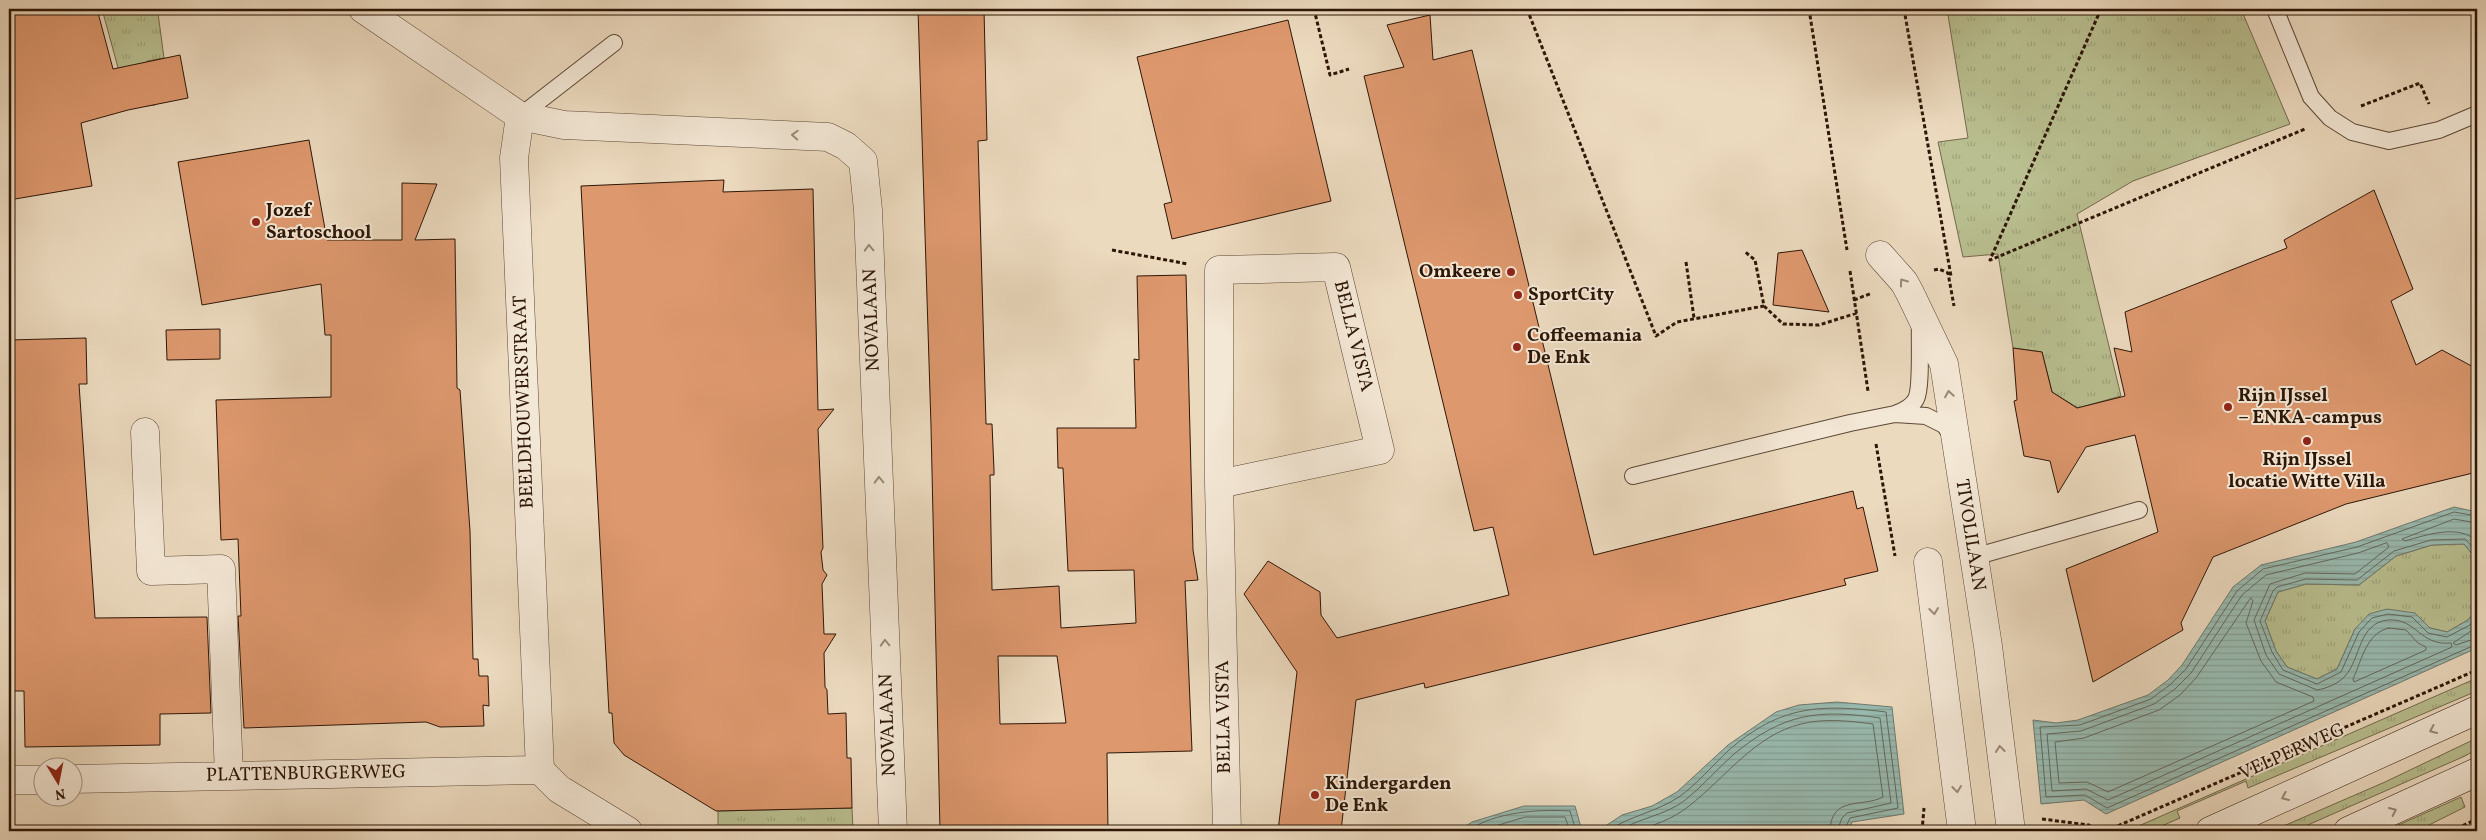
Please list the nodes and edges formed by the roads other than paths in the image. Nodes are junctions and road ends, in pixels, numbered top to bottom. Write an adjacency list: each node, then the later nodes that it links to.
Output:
1 (363, 9): 5 (street)
2 (2274, 9): 4 (lane)
3 (614, 43): 5 (lane)
4 (2477, 114)
5 (520, 116): 17 (street, BEELDHOUWERSTRAAT); 24 (street, NOVALAAN, one-way to 5)
6 (1880, 255): 7 (street, TIVOLILAAN, one-way to 6)
7 (1920, 311): 8 (lane); 10 (street, TIVOLILAAN, one-way to 7)
8 (1895, 414): 10 (lane); 11 (lane)
9 (145, 432): 19 (street)
10 (1956, 443): 14 (street, TIVOLILAAN)
11 (1633, 476)
12 (1219, 484): 12 (street, BELLA VISTA); 25 (street, BELLA VISTA)
13 (2139, 510): 14 (lane)
14 (1974, 557): 27 (street, TIVOLILAAN, one-way to 14)
15 (1928, 562): 26 (street, one-way to 26)
16 (2477, 710): 28 (street, VELPERWEG, one-way to 28)
17 (540, 770): 19 (street, PLATTENBURGERWEG); 23 (street)
18 (2477, 772): 29 (street, one-way to 18)
19 (229, 776): 20 (street, PLATTENBURGERWEG)
20 (82, 779)
21 (9, 780): 22 (street)
22 (32, 780)
23 (628, 831)
24 (893, 831)
25 (1227, 831)
26 (1962, 831)
27 (2011, 831)
28 (2210, 831)
29 (2348, 831)

